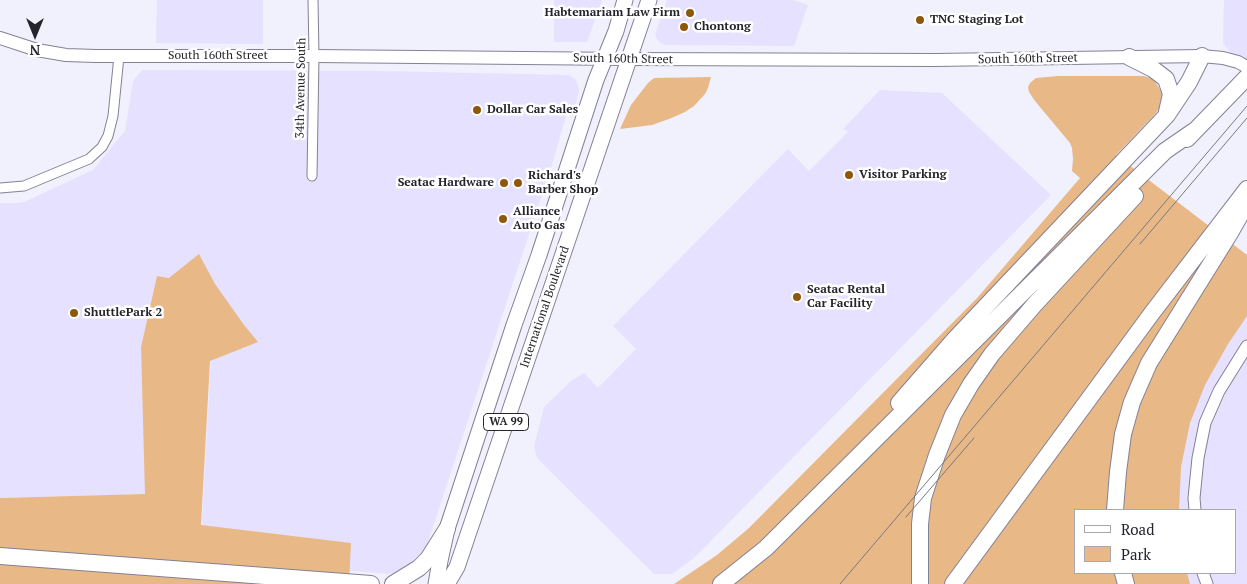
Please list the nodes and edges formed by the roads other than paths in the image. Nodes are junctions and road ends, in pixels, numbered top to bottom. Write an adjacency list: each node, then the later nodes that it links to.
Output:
1 (313, 0): 6 (street, 34th Avenue South)
2 (625, 0): 9 (main road, International Boulevard / WA 99)
3 (649, 0): 10 (main road, International Boulevard / WA 99)
4 (0, 38): 5 (main road, South 160th Street)
5 (119, 56): 6 (main road, South 160th Street); 16 (street)
6 (314, 56): 9 (main road, South 160th Street); 15 (street, 34th Avenue South)
7 (1202, 56): 8 (main road, South 160th Street); 11 (main road, South 160th Street); 13 (highway)
8 (1129, 57): 10 (main road, South 160th Street); 13 (highway)
9 (604, 58): 10 (main road, South 160th Street); 23 (main road, International Boulevard / WA 99)
10 (628, 60): 28 (main road, International Boulevard / WA 99)
11 (1242, 64)
12 (1247, 76): 14 (highway)
13 (1167, 115): 22 (highway)
14 (1194, 131): 22 (highway); 30 (highway)
15 (312, 176)
16 (0, 188)
17 (1247, 189): 31 (highway)
18 (1247, 203): 20 (highway)
19 (1247, 346): 21 (street)
20 (1115, 509)
21 (1195, 509)
22 (800, 515): 29 (highway)
23 (447, 529): 26 (highway); 27 (main road, International Boulevard / WA 99)
24 (0, 556): 25 (highway)
25 (371, 584)
26 (393, 584)
27 (436, 584)
28 (447, 584)
29 (721, 584)
30 (920, 584)
31 (953, 584)

